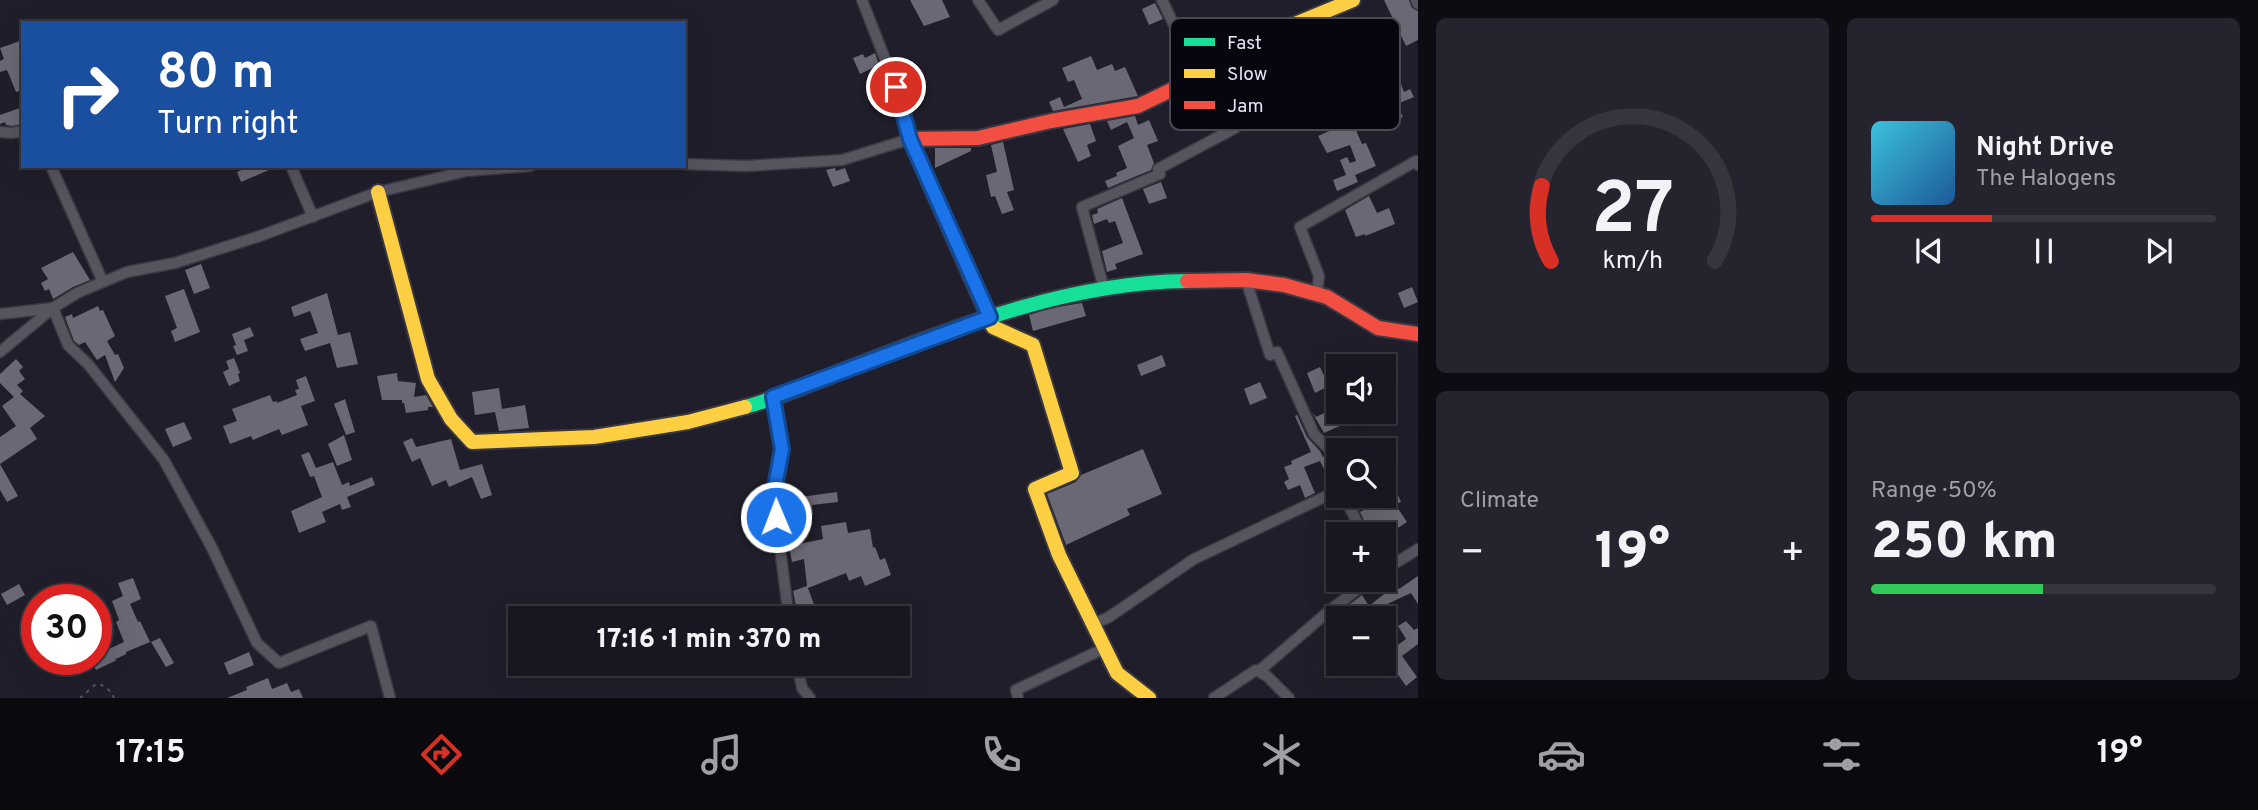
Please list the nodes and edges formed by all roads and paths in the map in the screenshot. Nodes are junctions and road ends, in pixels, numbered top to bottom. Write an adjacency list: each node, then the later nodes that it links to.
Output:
1 (862, 0): 12 (street)
2 (978, 0): 3 (street)
3 (1053, 0)
4 (1162, 0): 6 (street)
5 (1353, 0): 7 (street)
6 (1171, 18)
7 (1309, 18)
8 (1170, 91): 12 (street)
9 (1231, 130): 22 (street)
10 (0, 132): 11 (street)
11 (21, 132)
12 (910, 139): 14 (street); 26 (street)
13 (1417, 162): 23 (street)
14 (686, 164)
15 (52, 168): 21 (street)
16 (291, 168): 19 (street)
17 (505, 168): 18 (street)
18 (378, 192): 19 (street); 29 (street)
19 (313, 217): 21 (street)
20 (1246, 280): 22 (street); 23 (street); 30 (street)
21 (103, 282): 24 (street)
22 (1104, 289): 26 (street)
23 (1317, 294): 27 (street)
24 (53, 308): 25 (street); 28 (street); 42 (street)
25 (0, 314)
26 (990, 317): 29 (street); 36 (street)
27 (1418, 334)
28 (0, 352)
29 (773, 397): 35 (street)
30 (1326, 446)
31 (1326, 496): 36 (street)
32 (1418, 549): 33 (street)
33 (1396, 563)
34 (1354, 592): 38 (street)
35 (787, 606)
36 (1093, 624): 37 (street)
37 (1105, 648): 44 (street); 45 (street)
38 (1259, 671): 46 (street); 47 (street)
39 (800, 676): 43 (street)
40 (80, 698): 41 (path)
41 (114, 698)
42 (390, 698)
43 (810, 698)
44 (1018, 698)
45 (1149, 698)
46 (1214, 698)
47 (1289, 698)

